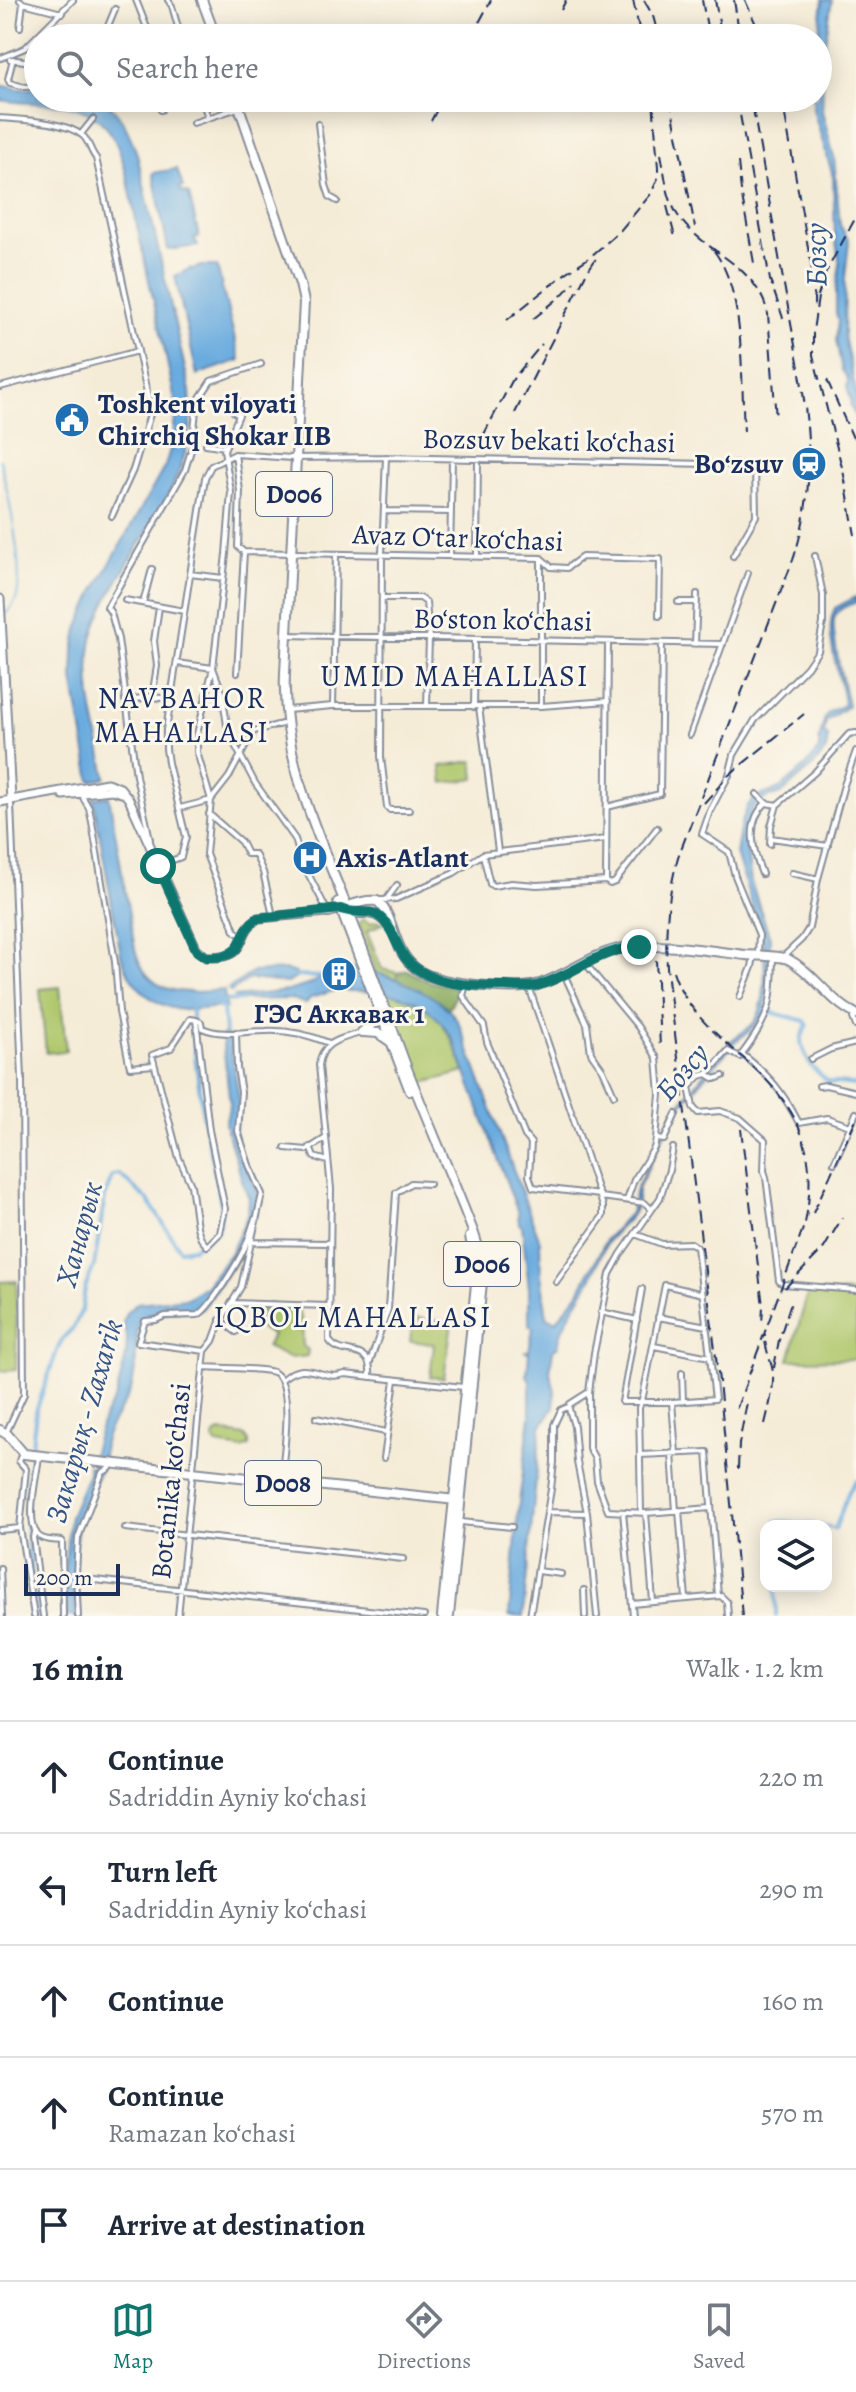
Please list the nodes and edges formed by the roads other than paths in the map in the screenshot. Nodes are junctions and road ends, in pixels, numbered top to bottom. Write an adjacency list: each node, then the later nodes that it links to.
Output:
1 (55, 0): 7 (street)
2 (73, 0): 9 (street)
3 (136, 0): 12 (street)
4 (200, 0): 14 (main road)
5 (171, 1): 13 (street)
6 (22, 2): 7 (street); 15 (street)
7 (53, 9): 9 (street)
8 (115, 9): 11 (street)
9 (62, 13): 10 (street)
10 (50, 24)
11 (109, 24)
12 (145, 24)
13 (177, 24)
14 (208, 24)
15 (20, 27)
16 (24, 48): 17 (street)
17 (1, 58): 18 (street)
18 (13, 59): 19 (street); 20 (street)
19 (24, 61)
20 (24, 87)
21 (206, 112): 25 (street)
22 (225, 112): 25 (street)
23 (236, 112): 41 (main road, D006)
24 (239, 112): 41 (main road, D006)
25 (208, 117): 28 (street)
26 (0, 118): 30 (street)
27 (93, 119): 30 (street)
28 (193, 123)
29 (318, 124): 31 (street)
30 (81, 134): 32 (street)
31 (337, 201)
32 (138, 351): 34 (street); 46 (street)
33 (261, 364): 87 (street)
34 (0, 387)
35 (230, 396): 37 (street)
36 (206, 444): 37 (street)
37 (225, 447): 40 (street)
38 (235, 454): 40 (street); 41 (street, Bozsuv bekati ko‘chasi); 47 (street)
39 (386, 457): 41 (street, Bozsuv bekati ko‘chasi); 42 (street, Bozsuv bekati ko‘chasi); 44 (street)
40 (225, 458): 58 (street); 59 (street)
41 (294, 458): 48 (main road, D006)
42 (452, 459): 43 (street, Bozsuv bekati ko‘chasi); 45 (street)
43 (478, 460): 52 (street); 53 (street, Bozsuv bekati ko‘chasi)
44 (384, 511): 45 (street); 50 (street)
45 (451, 512): 51 (street)
46 (112, 516)
47 (244, 552): 48 (street, Avaz O‘tar ko‘chasi); 84 (street)
48 (289, 554): 49 (street, Avaz O‘tar ko‘chasi); 72 (main road, D006)
49 (336, 554): 50 (street, Avaz O‘tar ko‘chasi); 73 (street)
50 (382, 554): 51 (street, Avaz O‘tar ko‘chasi); 62 (street)
51 (450, 556): 52 (street, Avaz O‘tar ko‘chasi)
52 (477, 556): 55 (street, Avaz O‘tar ko‘chasi)
53 (733, 556)
54 (815, 556): 132 (street)
55 (541, 558): 70 (street, Avaz O‘tar ko‘chasi); 77 (street)
56 (152, 569): 66 (street)
57 (748, 573): 81 (street)
58 (190, 574): 59 (street); 68 (street)
59 (224, 578): 83 (street)
60 (697, 594): 65 (street)
61 (0, 599): 69 (main road)
62 (382, 599): 74 (street); 75 (street)
63 (125, 600): 66 (street)
64 (678, 602): 65 (street)
65 (697, 602): 80 (street)
66 (143, 603): 67 (street)
67 (159, 607): 68 (street); 85 (street)
68 (184, 611): 82 (street)
69 (1, 614): 71 (main road)
70 (659, 616)
71 (1, 620): 103 (main road)
72 (285, 635): 73 (street, Bo‘ston ko‘chasi); 94 (main road, D006); 95 (main road, D006)
73 (336, 638): 74 (street, Bo‘ston ko‘chasi); 89 (street)
74 (381, 638): 75 (street, Bo‘ston ko‘chasi); 90 (street)
75 (429, 638): 76 (street, Bo‘ston ko‘chasi); 91 (street)
76 (475, 640): 77 (street, Bo‘ston ko‘chasi); 93 (street)
77 (540, 640): 78 (street, Bo‘ston ko‘chasi); 92 (street)
78 (608, 642): 79 (street, Bo‘ston ko‘chasi); 88 (street)
79 (662, 643): 80 (street, Bo‘ston ko‘chasi); 107 (street)
80 (695, 644): 81 (street, Bo‘ston ko‘chasi)
81 (723, 644): 97 (street)
82 (177, 663): 83 (street); 86 (street)
83 (213, 668): 99 (street); 102 (street)
84 (237, 673)
85 (152, 697): 86 (street); 87 (street)
86 (171, 699): 108 (street)
87 (125, 700): 116 (street)
88 (608, 701): 92 (street); 107 (street)
89 (333, 706): 90 (street); 94 (street)
90 (382, 706): 91 (street); 109 (street)
91 (427, 706): 93 (street)
92 (541, 706): 93 (street)
93 (477, 707): 114 (street)
94 (284, 711): 122 (main road, D006)
95 (282, 724): 99 (street); 122 (main road, D006)
96 (856, 733): 106 (street)
97 (690, 735)
98 (856, 751): 113 (street)
99 (240, 756): 102 (street); 126 (street)
100 (85, 791): 103 (main road); 116 (main road); 152 (street)
101 (757, 794): 104 (street)
102 (211, 800): 108 (street); 110 (street)
103 (11, 802): 105 (main road); 204 (street)
104 (766, 803): 106 (street); 119 (street)
105 (0, 804)
106 (777, 805): 113 (street)
107 (607, 807): 112 (street)
108 (180, 808): 117 (street)
109 (409, 810)
110 (209, 814): 128 (street); 131 (street)
111 (657, 828): 121 (street)
112 (606, 839): 114 (street); 121 (street)
113 (828, 846): 120 (street)
114 (498, 852): 115 (street)
115 (483, 854): 121 (street); 123 (street)
116 (153, 857): 117 (main road)
117 (158, 866): 131 (main road)
118 (792, 873): 120 (street)
119 (762, 874)
120 (818, 879): 133 (street)
121 (606, 881)
122 (337, 894): 125 (main road); 126 (main road); 127 (main road, D006)
123 (396, 899): 124 (street); 124 (street)
124 (384, 902): 125 (main road); 127 (main road); 129 (main road)
125 (357, 903): 127 (main road)
126 (328, 912): 127 (main road); 128 (main road)
127 (353, 913): 129 (main road); 130 (main road, D006); 130 (main road); 134 (main road, D006)
128 (273, 916): 131 (main road)
129 (391, 929): 137 (main road)
130 (356, 931): 134 (main road, D006)
131 (244, 937)
132 (756, 956): 133 (main road); 135 (main road); 139 (street)
133 (778, 957): 141 (main road); 160 (street)
134 (364, 960): 140 (main road, D006)
135 (585, 963): 136 (main road); 162 (street)
136 (564, 974): 138 (main road); 157 (street)
137 (466, 984): 138 (main road); 169 (street)
138 (529, 987): 169 (street)
139 (740, 997)
140 (378, 1000): 143 (main road, D006); 146 (main road)
141 (855, 1014): 144 (street)
142 (193, 1019): 145 (street); 152 (street); 152 (street)
143 (388, 1023): 146 (street); 148 (main road, D006); 214 (main road, D006)
144 (856, 1026)
145 (236, 1032): 147 (street); 172 (street)
146 (362, 1032): 147 (street); 148 (main road)
147 (329, 1043): 161 (street)
148 (392, 1043): 197 (main road, D006)
149 (856, 1043): 151 (street)
150 (740, 1057): 153 (street)
151 (811, 1059)
152 (154, 1065)
153 (707, 1074): 154 (street); 178 (street)
154 (723, 1076)
155 (819, 1086): 156 (street)
156 (856, 1092)
157 (614, 1095)
158 (856, 1113): 160 (street)
159 (676, 1114): 162 (street)
160 (850, 1126): 167 (street)
161 (326, 1138): 163 (street); 166 (street)
162 (656, 1139): 170 (street)
163 (310, 1147): 164 (street); 166 (street)
164 (285, 1148)
165 (673, 1148): 171 (street)
166 (328, 1161): 175 (street)
167 (834, 1163)
168 (429, 1184): 191 (street)
169 (601, 1196): 170 (street); 176 (street)
170 (629, 1200): 171 (street)
171 (651, 1209): 173 (street)
172 (257, 1219): 174 (street, Botanika ko‘chasi); 189 (street)
173 (635, 1234): 179 (street); 182 (street)
174 (252, 1242): 175 (street); 180 (street, Botanika ko‘chasi)
175 (330, 1243): 181 (street)
176 (556, 1282)
177 (642, 1289): 185 (street)
178 (856, 1290)
179 (703, 1294): 183 (street); 186 (street)
180 (232, 1303): 181 (street); 184 (street, Botanika ko‘chasi)
181 (329, 1306): 191 (street)
182 (601, 1312): 185 (street); 198 (street)
183 (658, 1317): 186 (street); 188 (street)
184 (220, 1320): 187 (street); 189 (street, Botanika ko‘chasi)
185 (637, 1320): 201 (street)
186 (707, 1326): 190 (street)
187 (236, 1332)
188 (654, 1346): 190 (street); 201 (street)
189 (205, 1351): 192 (street, Botanika ko‘chasi)
190 (710, 1357): 200 (street)
191 (370, 1362): 194 (street)
192 (203, 1367): 195 (street); 212 (street, Botanika ko‘chasi)
193 (682, 1373): 200 (street)
194 (370, 1377): 195 (street); 196 (street)
195 (281, 1380): 213 (street)
196 (395, 1380): 197 (street); 205 (street)
197 (466, 1387): 214 (main road, D006)
198 (589, 1392): 202 (street); 218 (street)
199 (672, 1402): 200 (street); 201 (street); 207 (street)
200 (683, 1402)
201 (640, 1403): 208 (street)
202 (569, 1407): 217 (street); 219 (street)
203 (316, 1418): 205 (street)
204 (3, 1431): 206 (main road)
205 (386, 1432): 210 (street)
206 (23, 1453): 209 (main road, D008); 223 (street)
207 (674, 1453): 208 (street); 215 (street); 216 (street)
208 (640, 1455): 220 (street)
209 (39, 1456): 211 (main road, D008); 226 (street)
210 (384, 1458)
211 (109, 1463): 212 (main road, D008); 232 (street)
212 (194, 1473): 213 (main road, D008); 227 (street, Botanika ko‘chasi)
213 (281, 1483): 214 (main road, D008)
214 (457, 1500): 221 (main road, D006); 248 (main road, D006)
215 (711, 1508): 216 (street); 235 (street)
216 (678, 1511): 220 (street); 236 (street)
217 (547, 1512): 219 (street); 230 (street)
218 (623, 1512): 220 (street); 238 (street)
219 (587, 1513): 239 (street)
220 (643, 1513): 237 (street)
221 (458, 1522): 222 (street); 249 (main road, D006)
222 (512, 1527)
223 (20, 1528): 225 (street); 242 (street)
224 (125, 1528): 227 (street)
225 (0, 1530)
226 (36, 1532): 243 (street); 244 (street)
227 (186, 1535): 228 (street); 233 (street, Botanika ko‘chasi)
228 (403, 1559)
229 (0, 1568): 241 (street)
230 (538, 1571): 231 (street); 250 (street)
231 (561, 1574)
232 (76, 1578): 233 (street); 245 (street)
233 (180, 1590): 246 (street, Botanika ko‘chasi); 247 (street)
234 (584, 1590): 240 (street)
235 (718, 1596): 236 (street); 254 (street)
236 (686, 1599): 237 (street)
237 (653, 1602): 238 (street)
238 (632, 1604): 253 (street)
239 (596, 1605): 240 (street); 252 (street)
240 (585, 1607): 251 (street)
241 (2, 1616)
242 (34, 1616)
243 (43, 1616)
244 (63, 1616)
245 (78, 1616)
246 (178, 1616)
247 (424, 1616)
248 (442, 1616)
249 (449, 1616)
250 (530, 1616)
251 (585, 1616)
252 (597, 1616)
253 (633, 1616)
254 (728, 1616)

